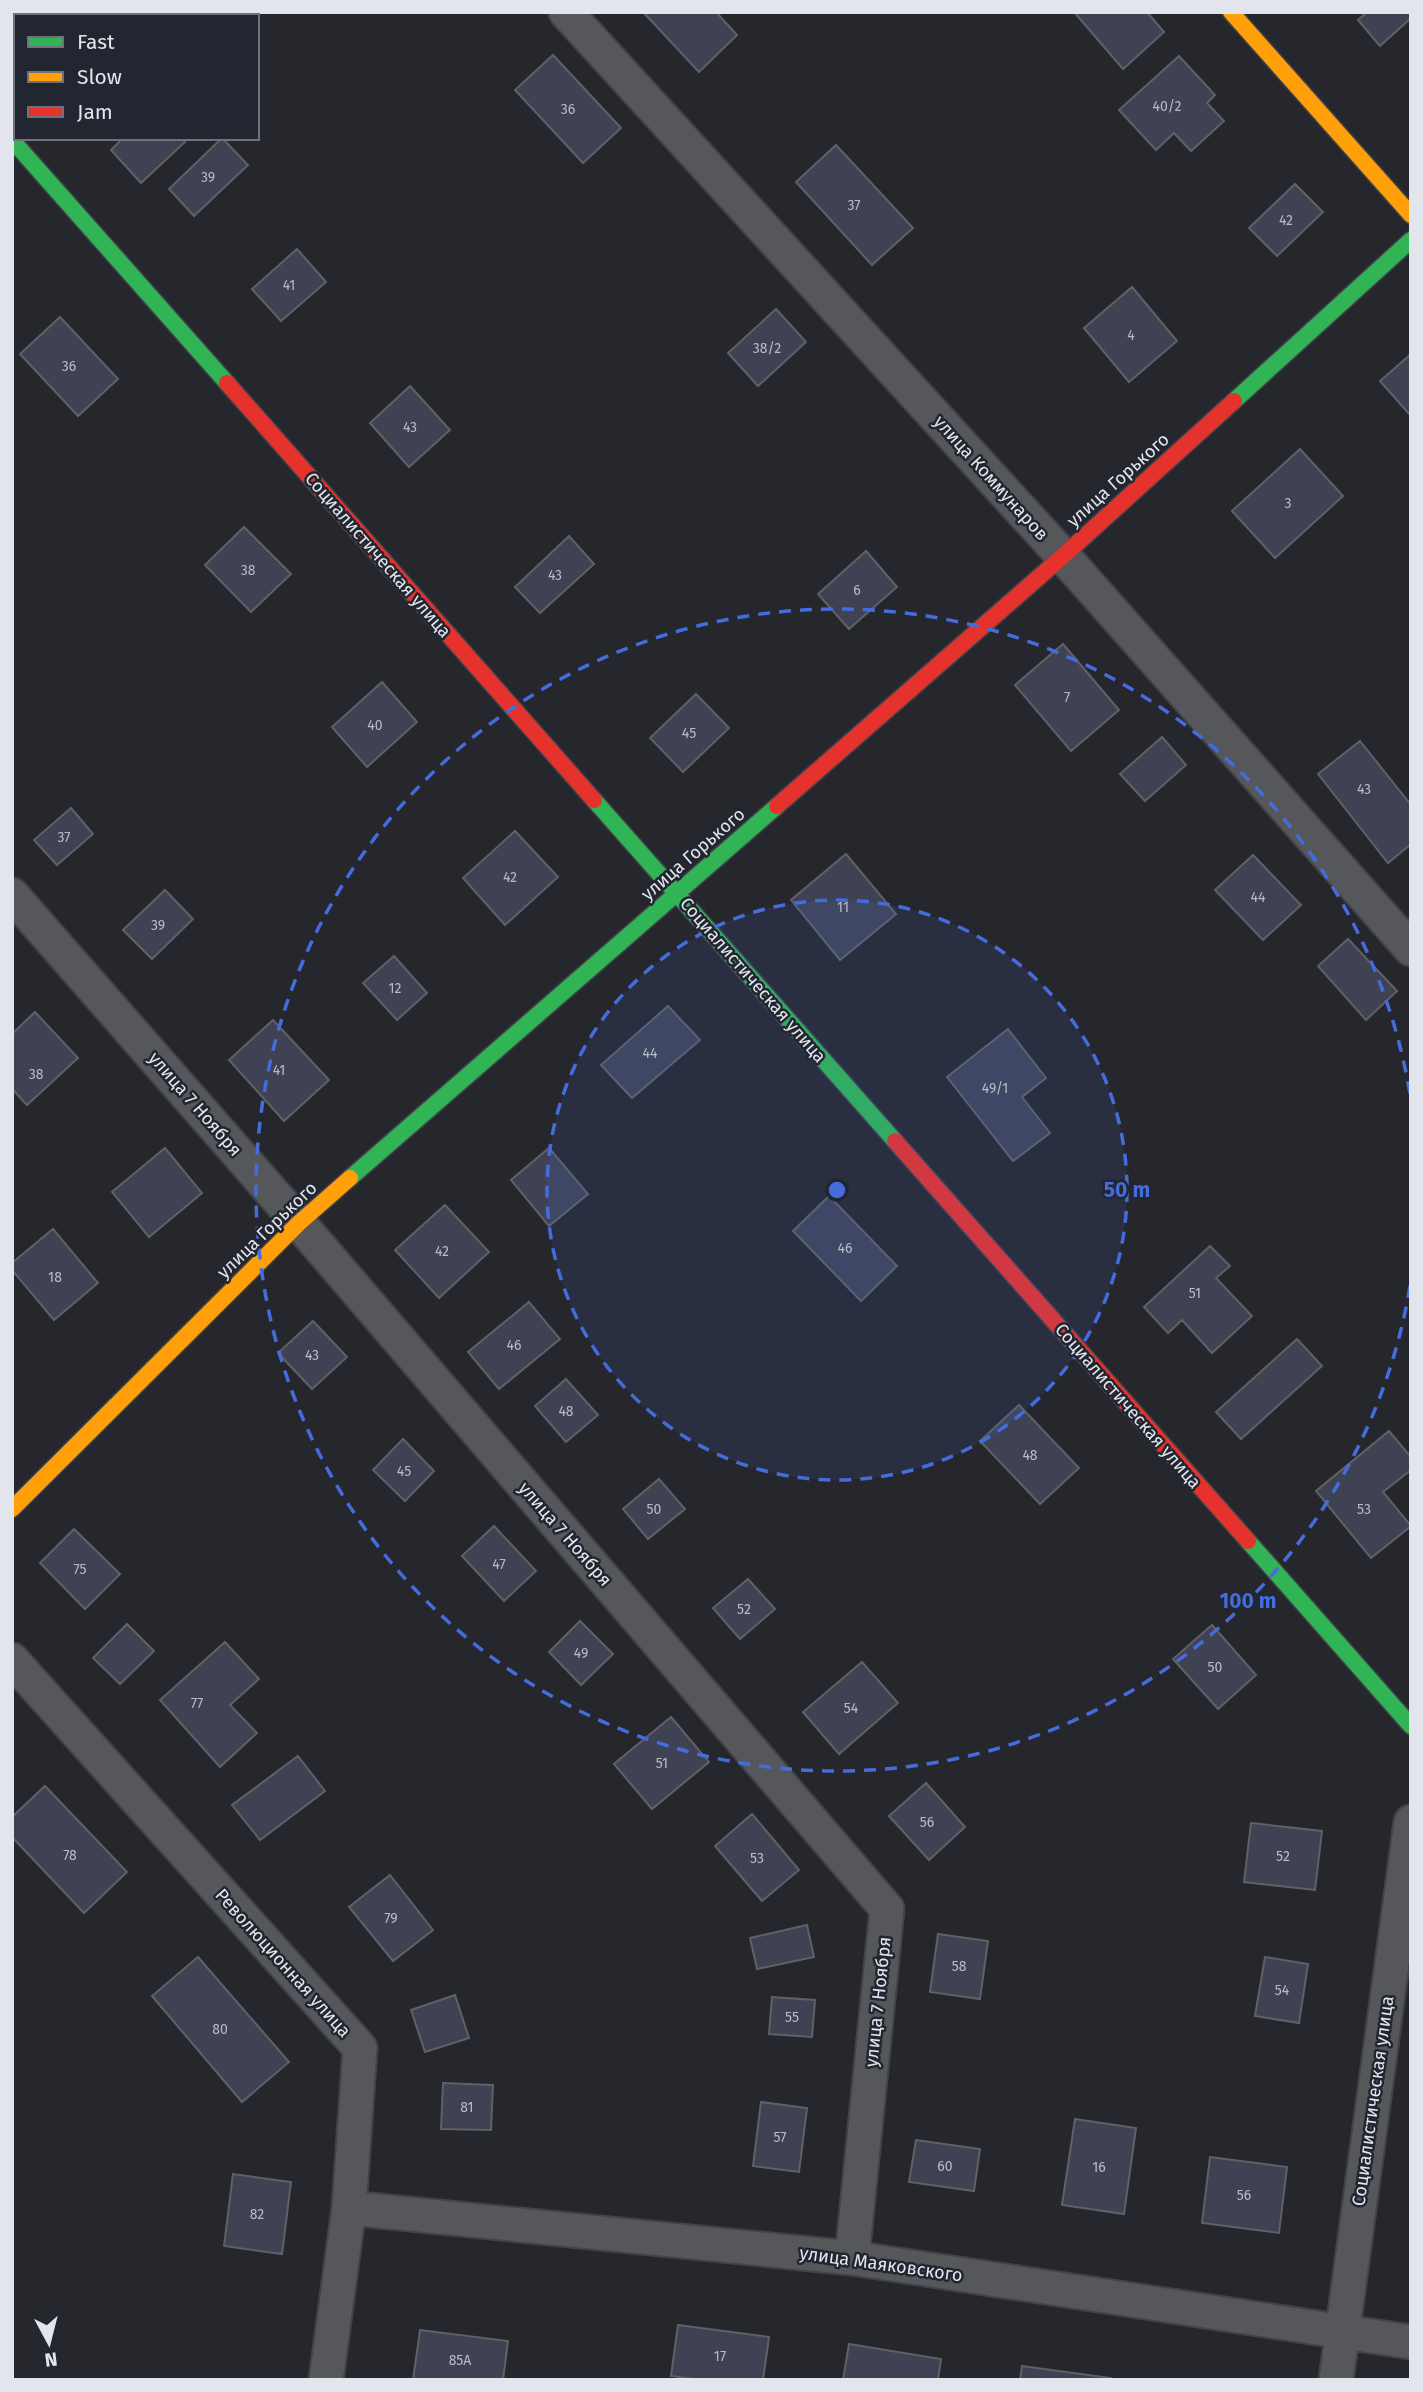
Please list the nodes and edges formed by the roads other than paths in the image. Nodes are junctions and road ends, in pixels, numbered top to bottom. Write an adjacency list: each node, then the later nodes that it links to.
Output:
1 (566, 12): 6 (street, улица Коммунаров)
2 (1231, 12): 4 (street)
3 (12, 140): 7 (street, Социалистическая улица)
4 (1411, 215)
5 (1411, 240): 6 (street, улица Горького)
6 (1063, 556): 7 (street, улица Горького); 9 (street, улица Коммунаров)
7 (677, 894): 10 (street, улица Горького); 13 (street, Социалистическая улица)
8 (12, 895): 10 (street, улица 7 Ноября)
9 (1411, 949)
10 (299, 1223): 11 (street, улица Горького); 16 (street, улица 7 Ноября)
11 (12, 1509)
12 (12, 1660): 15 (street, Революционная улица)
13 (1411, 1726)
14 (1411, 1822): 17 (street, Социалистическая улица)
15 (349, 2208): 16 (street, улица Маяковского); 19 (street, Революционная улица)
16 (852, 2258): 17 (street, улица Маяковского)
17 (1342, 2332): 18 (street, улица Маяковского); 20 (street, Социалистическая улица)
18 (1411, 2342)
19 (326, 2380)
20 (1336, 2380)

